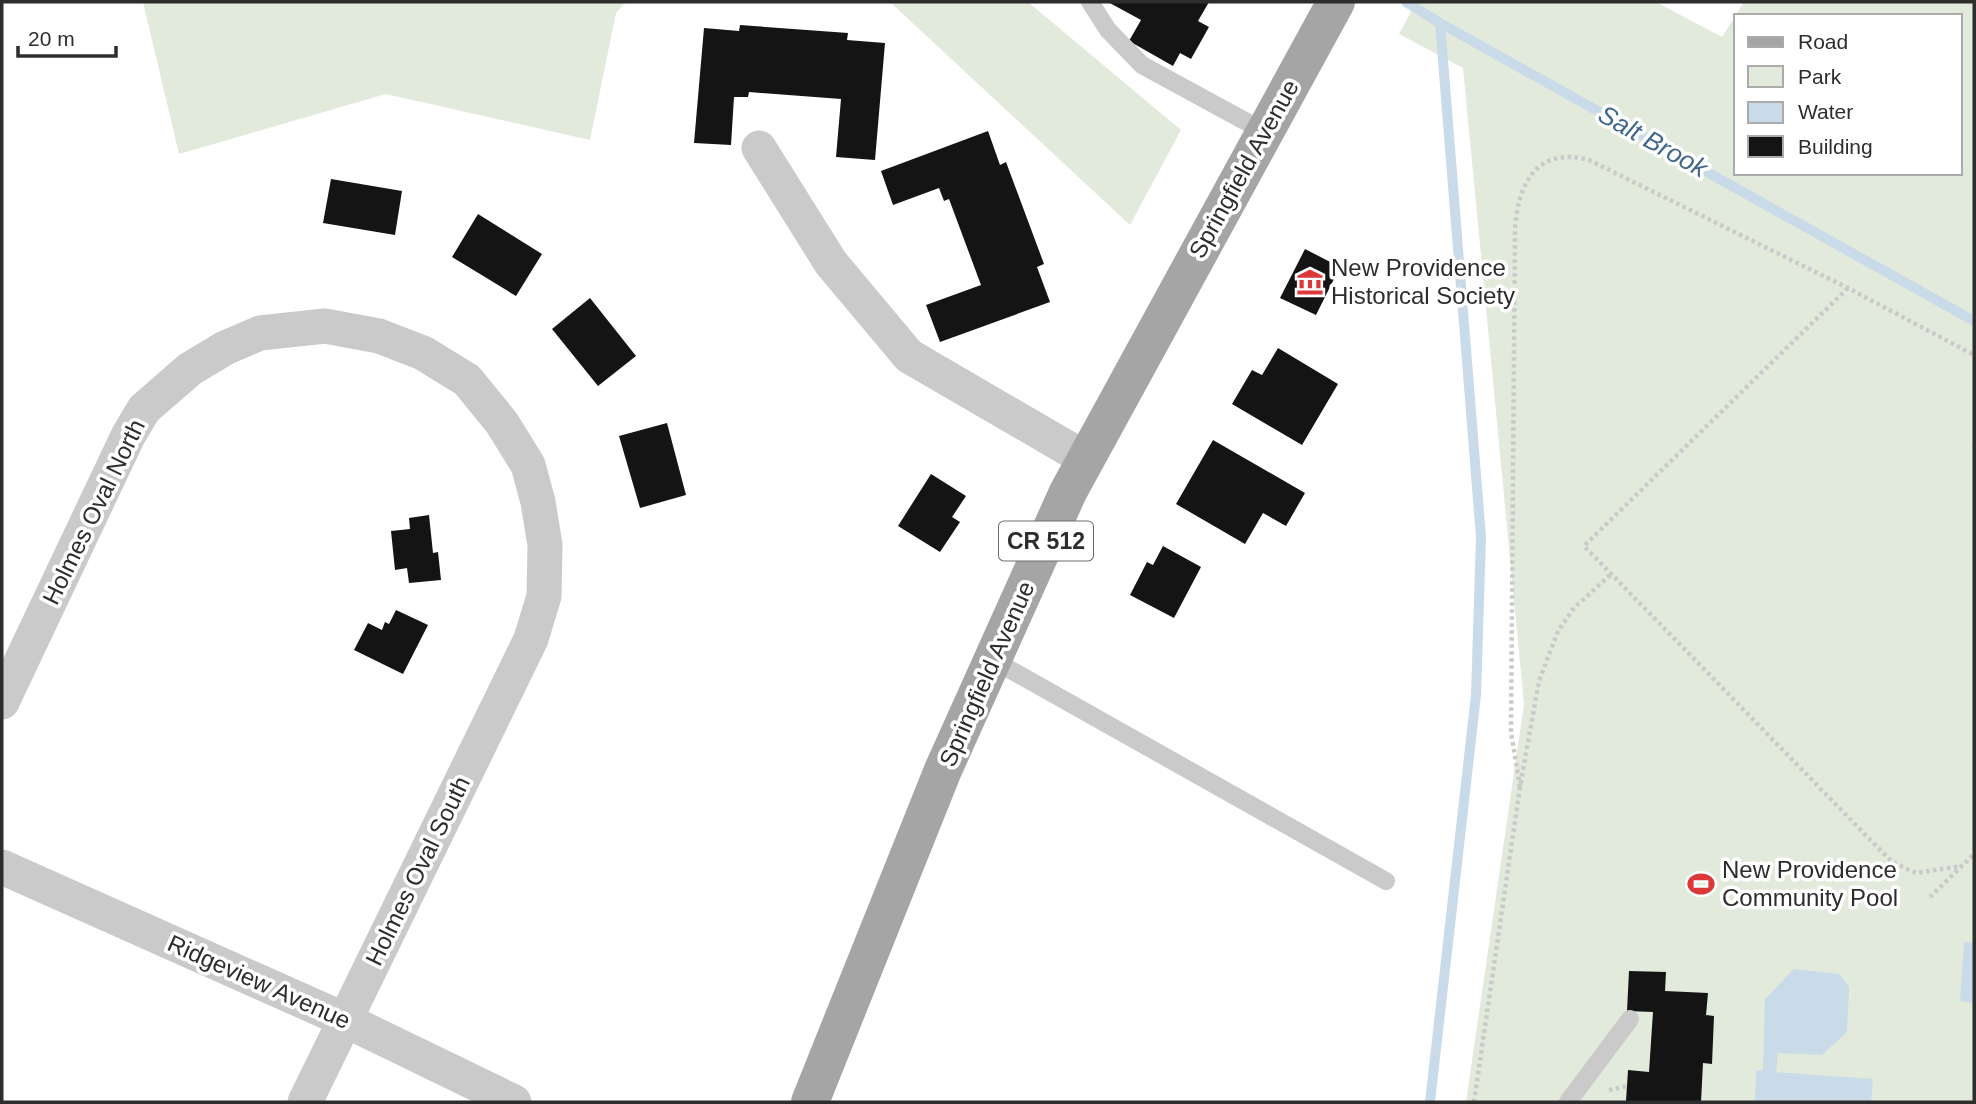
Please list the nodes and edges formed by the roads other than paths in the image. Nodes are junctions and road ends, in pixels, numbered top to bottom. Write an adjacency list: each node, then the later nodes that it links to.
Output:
1 (1090, 2): 3 (lane)
2 (1335, 4): 3 (main road, Springfield Avenue / CR 512)
3 (1265, 132): 5 (main road, Springfield Avenue / CR 512)
4 (759, 148): 5 (street)
5 (1086, 459): 7 (main road, Springfield Avenue / CR 512)
6 (531, 639): 8 (street, Holmes Oval North); 12 (street, Holmes Oval South)
7 (993, 660): 10 (lane); 15 (main road, Springfield Avenue / CR 512)
8 (2, 702)
9 (2, 867): 12 (street, Ridgeview Avenue)
10 (1386, 881)
11 (1630, 1019): 16 (lane)
12 (345, 1020): 13 (street, Holmes Oval South); 14 (street, Ridgeview Avenue)
13 (305, 1102)
14 (513, 1102)
15 (810, 1102)
16 (1568, 1102)

